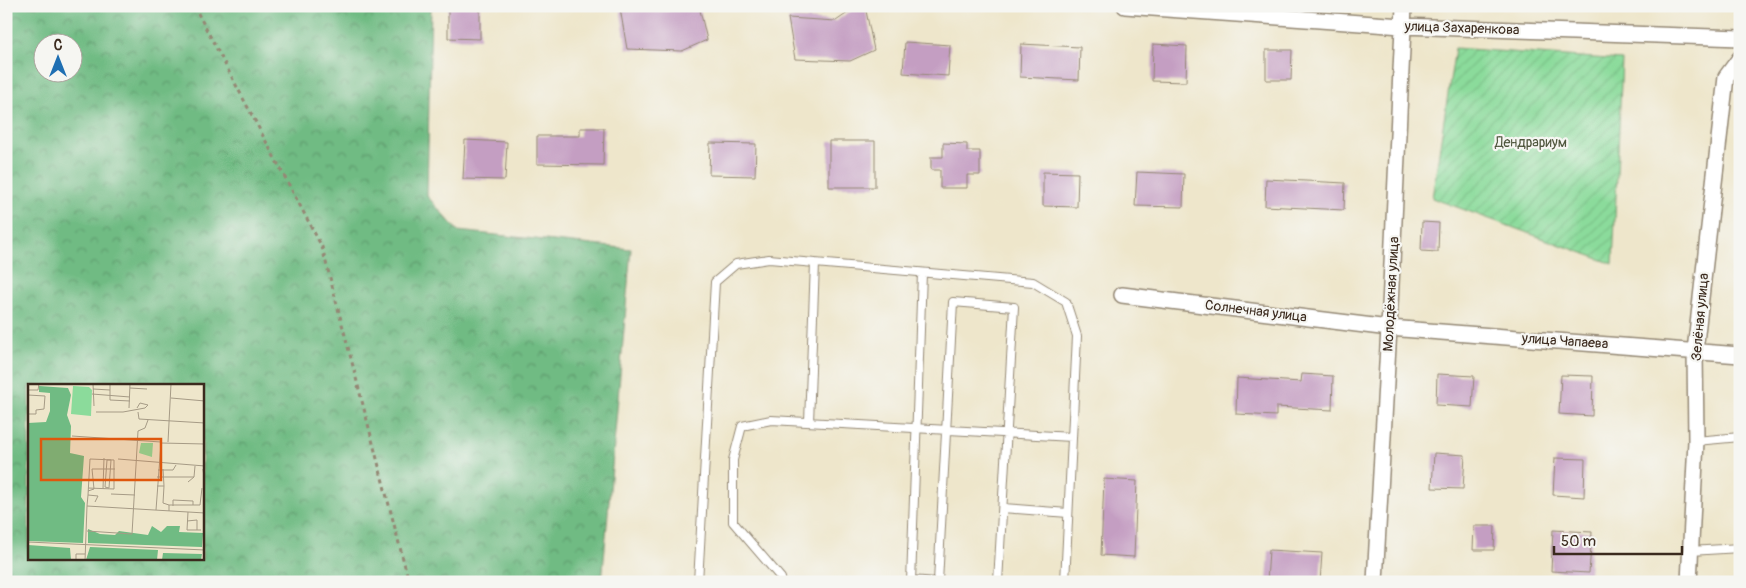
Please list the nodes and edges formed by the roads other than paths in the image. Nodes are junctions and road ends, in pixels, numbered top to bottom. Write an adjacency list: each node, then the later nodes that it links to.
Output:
1 (1125, 6): 3 (street, улица Захаренкова)
2 (1404, 6): 3 (street, Молодёжная улица)
3 (1402, 26): 4 (street, улица Захаренкова); 9 (street, Молодёжная улица)
4 (1740, 38)
5 (1740, 58): 10 (street, Зелёная улица)
6 (815, 264): 7 (lane); 12 (lane); 24 (lane)
7 (922, 273): 13 (lane); 17 (lane)
8 (1122, 295): 9 (street, Солнечная улица)
9 (1389, 328): 10 (street, улица Чапаева); 29 (street, Молодёжная улица)
10 (1695, 351): 11 (street, улица Чапаева); 18 (street, Зелёная улица)
11 (1740, 354)
12 (809, 422): 13 (lane); 25 (lane)
13 (917, 428): 14 (lane); 23 (lane)
14 (946, 429): 15 (lane); 15 (lane); 26 (lane)
15 (1008, 433): 17 (lane); 19 (lane)
16 (1740, 436): 18 (lane)
17 (1072, 437): 20 (lane)
18 (1696, 441): 22 (street, Зелёная улица)
19 (1003, 508): 20 (lane); 27 (lane)
20 (1068, 513): 28 (lane)
21 (1740, 548): 22 (lane)
22 (1690, 551): 30 (street, Зелёная улица)
23 (911, 581): 26 (lane)
24 (698, 582)
25 (781, 582)
26 (938, 582)
27 (998, 582)
28 (1065, 582)
29 (1375, 582)
30 (1689, 582)

